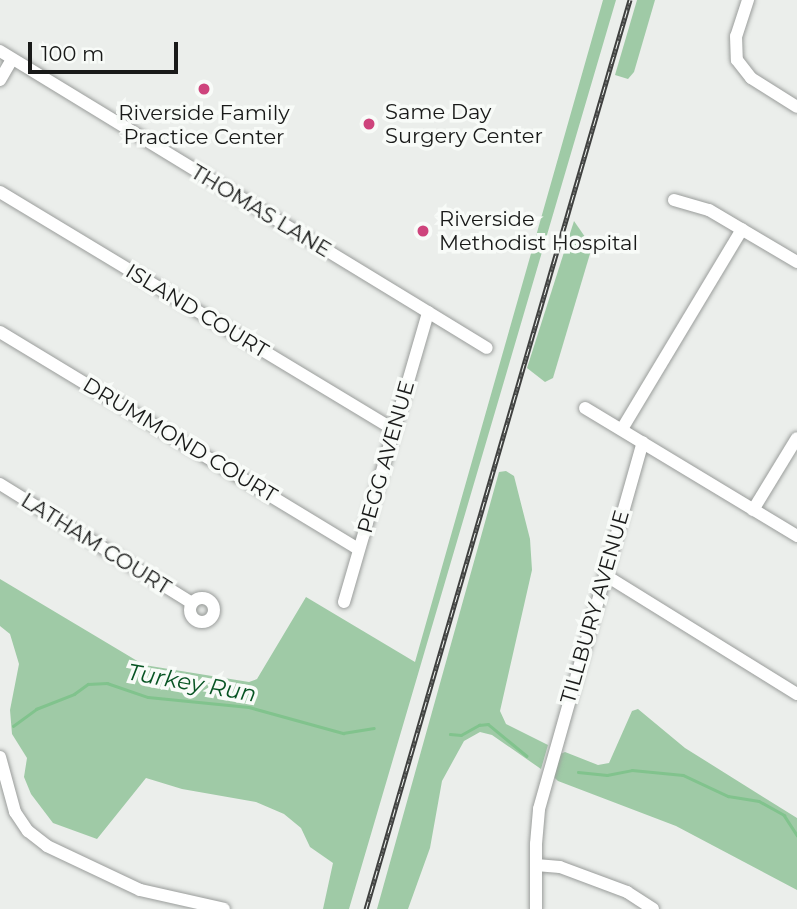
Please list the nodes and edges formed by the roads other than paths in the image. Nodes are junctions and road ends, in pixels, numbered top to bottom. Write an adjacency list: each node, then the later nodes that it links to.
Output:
1 (748, 0): 5 (street)
2 (0, 51): 3 (street, THOMAS LANE)
3 (12, 59): 4 (street); 10 (street, THOMAS LANE)
4 (0, 80)
5 (797, 107)
6 (0, 192): 15 (street, ISLAND COURT)
7 (674, 200): 8 (street)
8 (742, 229): 9 (street); 14 (street)
9 (797, 262)
10 (428, 312): 12 (street, THOMAS LANE); 15 (street, PEGG AVENUE)
11 (0, 332): 21 (street, DRUMMOND COURT)
12 (487, 348)
13 (585, 408): 14 (street)
14 (622, 429): 17 (street)
15 (394, 430): 21 (street, PEGG AVENUE)
16 (797, 438): 19 (street)
17 (643, 442): 19 (street); 22 (street, TILLBURY AVENUE)
18 (0, 484): 24 (street, LATHAM COURT)
19 (753, 510): 20 (street)
20 (797, 536)
21 (359, 548): 23 (street, PEGG AVENUE)
22 (605, 575): 25 (street); 27 (street, TILLBURY AVENUE)
23 (344, 602)
24 (192, 603)
25 (797, 694)
26 (0, 757): 28 (street)
27 (536, 865): 29 (street, TILLBURY AVENUE); 30 (street)
28 (224, 909)
29 (536, 909)
30 (653, 909)

